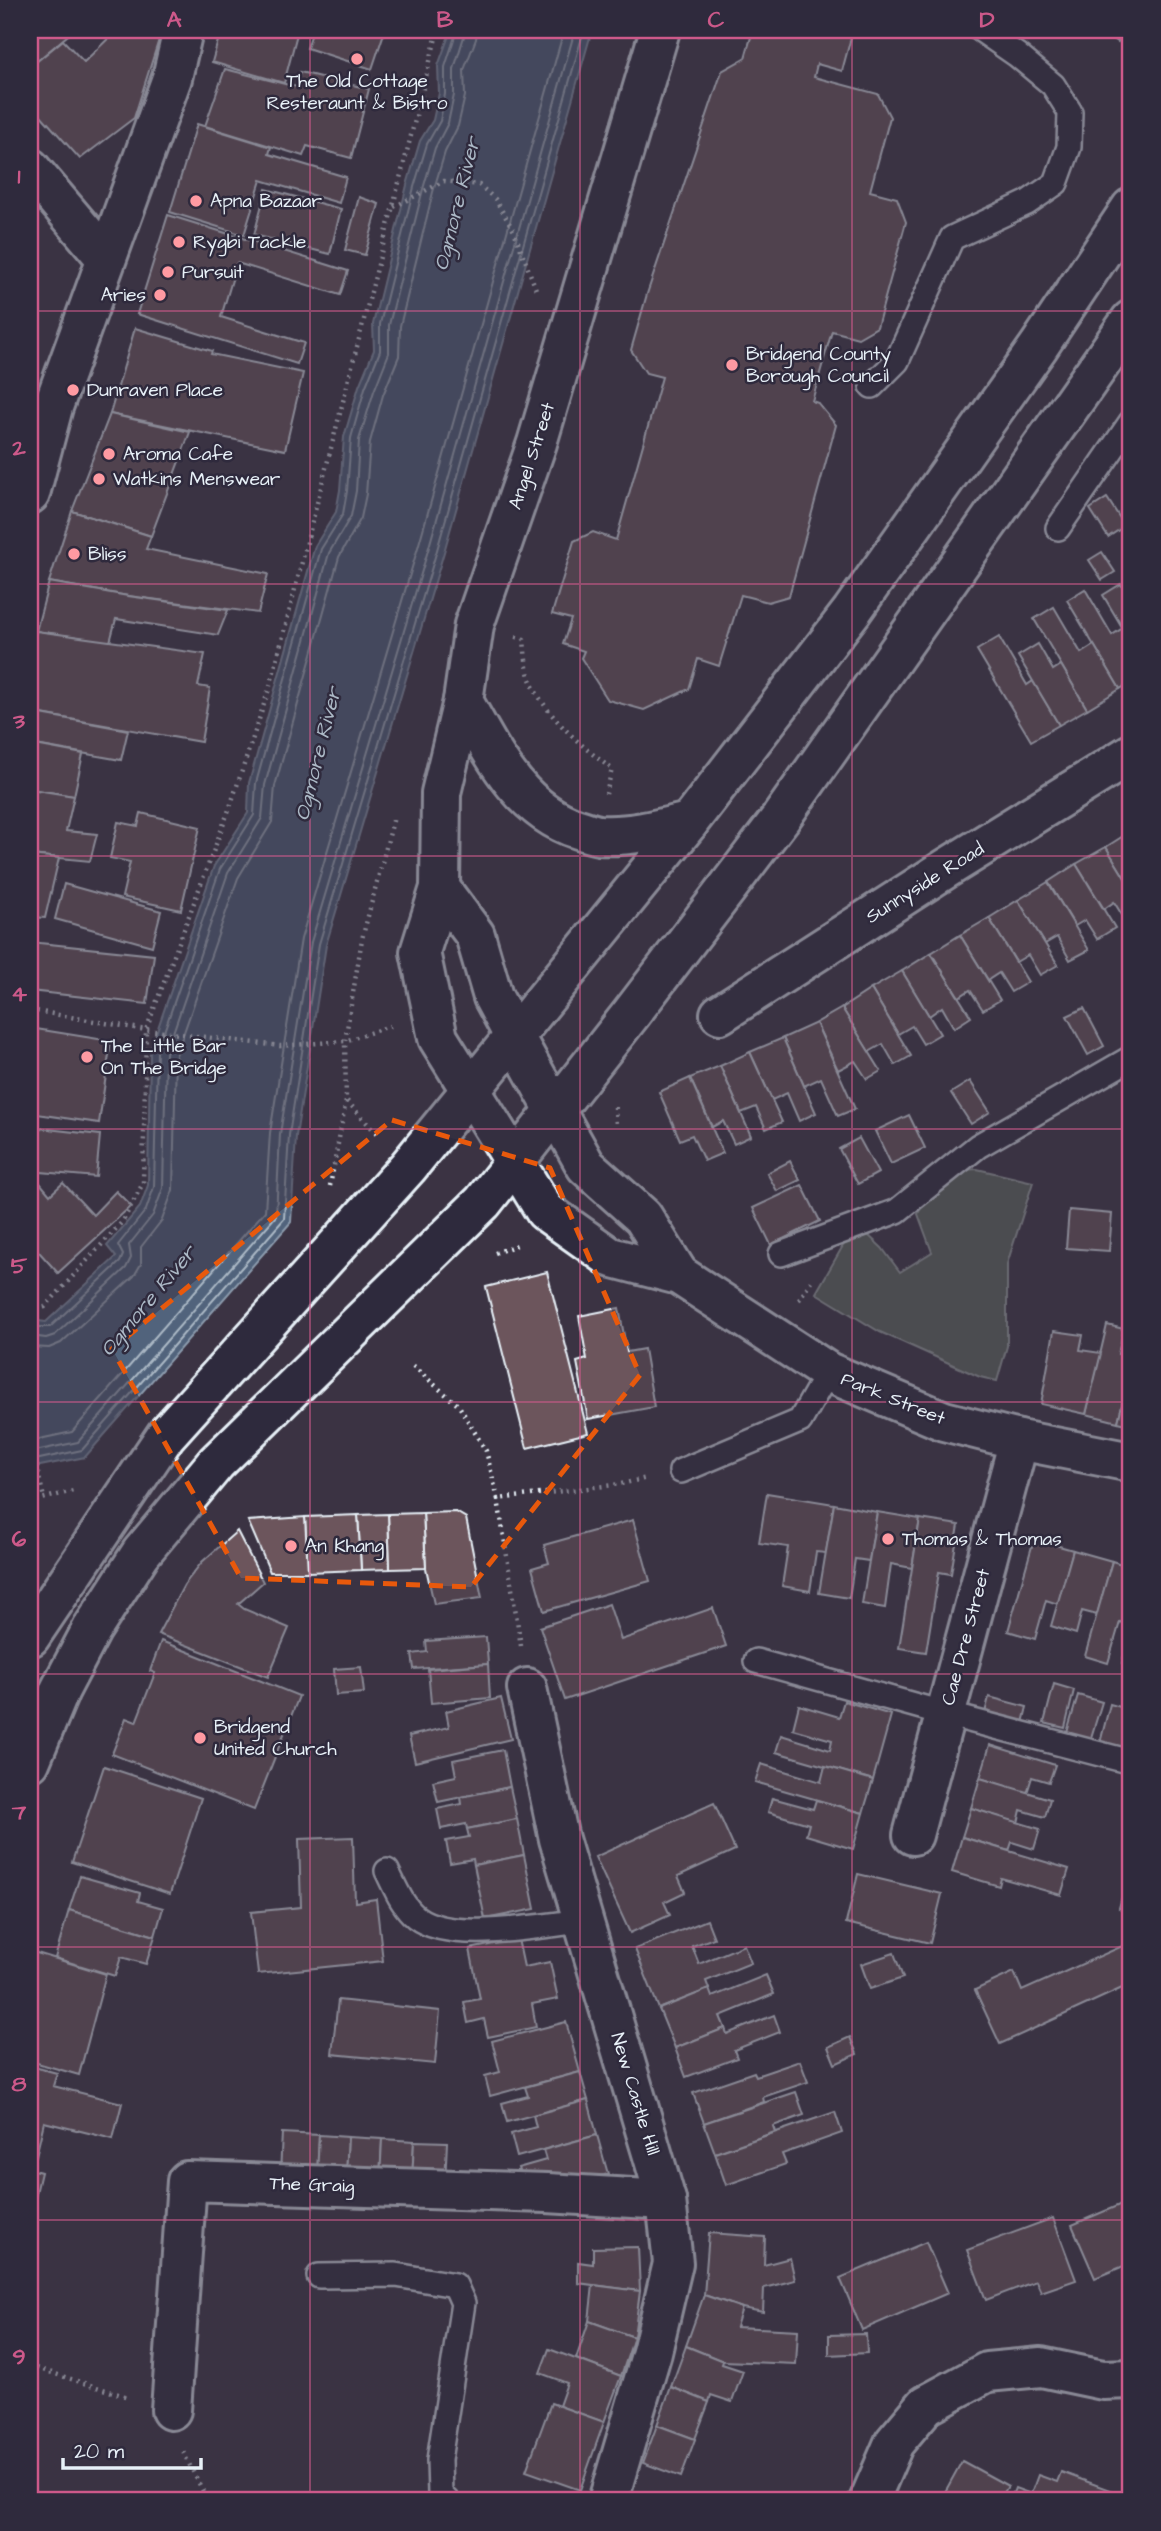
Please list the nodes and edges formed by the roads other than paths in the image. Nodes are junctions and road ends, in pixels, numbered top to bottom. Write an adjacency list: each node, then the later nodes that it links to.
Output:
1 (183, 30): 6 (main road)
2 (660, 30): 13 (main road, Angel Street)
3 (981, 30): 8 (lane)
4 (30, 168): 6 (main road)
5 (1131, 208): 15 (main road)
6 (106, 258): 9 (main road)
7 (1131, 320): 21 (main road)
8 (872, 386)
9 (41, 407): 11 (main road)
10 (1131, 422): 12 (lane)
11 (30, 494)
12 (1058, 528)
13 (463, 701): 15 (main road); 16 (main road, Angel Street)
14 (1131, 754): 17 (main road, Sunnyside Road)
15 (689, 822): 18 (main road)
16 (440, 888): 18 (main road); 20 (main road, Angel Street)
17 (720, 1014)
18 (515, 1038): 20 (main road); 21 (main road, Park Street)
19 (1131, 1058): 23 (lane)
20 (471, 1091): 22 (main road, Park Street); 29 (main road)
21 (555, 1111): 22 (main road); 24 (main road, Park Street)
22 (514, 1162): 24 (main road, Park Street); 33 (main road)
23 (781, 1254)
24 (679, 1275): 25 (main road, Park Street)
25 (828, 1372): 26 (main road, Park Street); 28 (lane)
26 (1018, 1440): 27 (main road, Park Street); 32 (main road, Cae Dre Street)
27 (1131, 1462)
28 (681, 1471)
29 (30, 1637)
30 (756, 1661): 32 (lane)
31 (527, 1688): 37 (main road, New Castle Hill)
32 (946, 1714): 34 (lane); 35 (main road, Cae Dre Street)
33 (30, 1762)
34 (1131, 1762)
35 (913, 1835)
36 (387, 1871): 37 (lane)
37 (583, 1921): 38 (main road, New Castle Hill)
38 (666, 2200): 41 (main road, The Graig); 43 (main road, New Castle Hill)
39 (319, 2276): 42 (lane)
40 (1131, 2379): 44 (main road)
41 (171, 2410)
42 (447, 2501)
43 (608, 2501)
44 (869, 2501)

